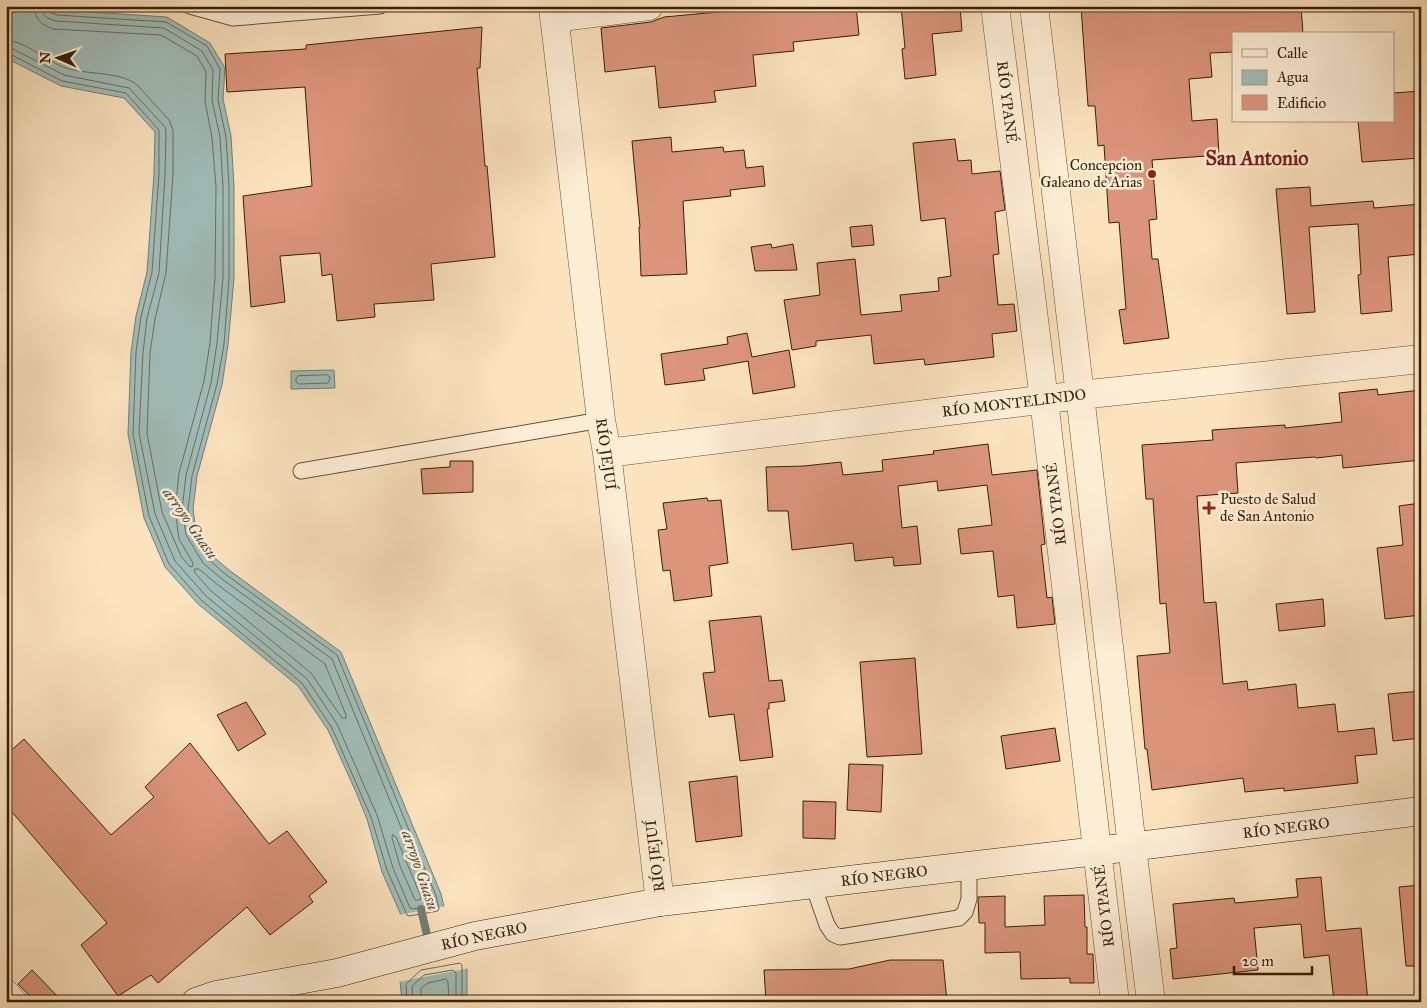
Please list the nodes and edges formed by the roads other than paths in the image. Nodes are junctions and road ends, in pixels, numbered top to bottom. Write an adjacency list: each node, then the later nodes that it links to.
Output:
1 (190, 6): 2 (lane)
2 (380, 6)
3 (649, 6): 6 (street)
4 (995, 6): 9 (street, RÍO YPANÉ)
5 (1034, 6): 8 (street)
6 (554, 12): 10 (street, RÍO JEJUÍ)
7 (1421, 358): 8 (street, RÍO MONTELINDO)
8 (1080, 395): 9 (street, RÍO MONTELINDO); 14 (street)
9 (1044, 400): 11 (street, RÍO MONTELINDO); 15 (street, RÍO YPANÉ)
10 (601, 420): 11 (street, RÍO JEJUÍ); 12 (lane)
11 (607, 453): 18 (street, RÍO JEJUÍ)
12 (301, 471)
13 (1421, 811): 14 (street, RÍO NEGRO)
14 (1132, 847): 15 (street, RÍO NEGRO); 25 (street)
15 (1097, 852): 16 (street, RÍO NEGRO); 24 (street, RÍO YPANÉ)
16 (969, 866): 17 (street, RÍO NEGRO); 17 (lane)
17 (812, 884): 18 (street, RÍO NEGRO)
18 (660, 902): 19 (street, RÍO NEGRO)
19 (345, 970): 22 (street); 23 (street)
20 (6, 994): 21 (street)
21 (13, 1002)
22 (196, 1002)
23 (289, 1002)
24 (1115, 1002)
25 (1151, 1002)

